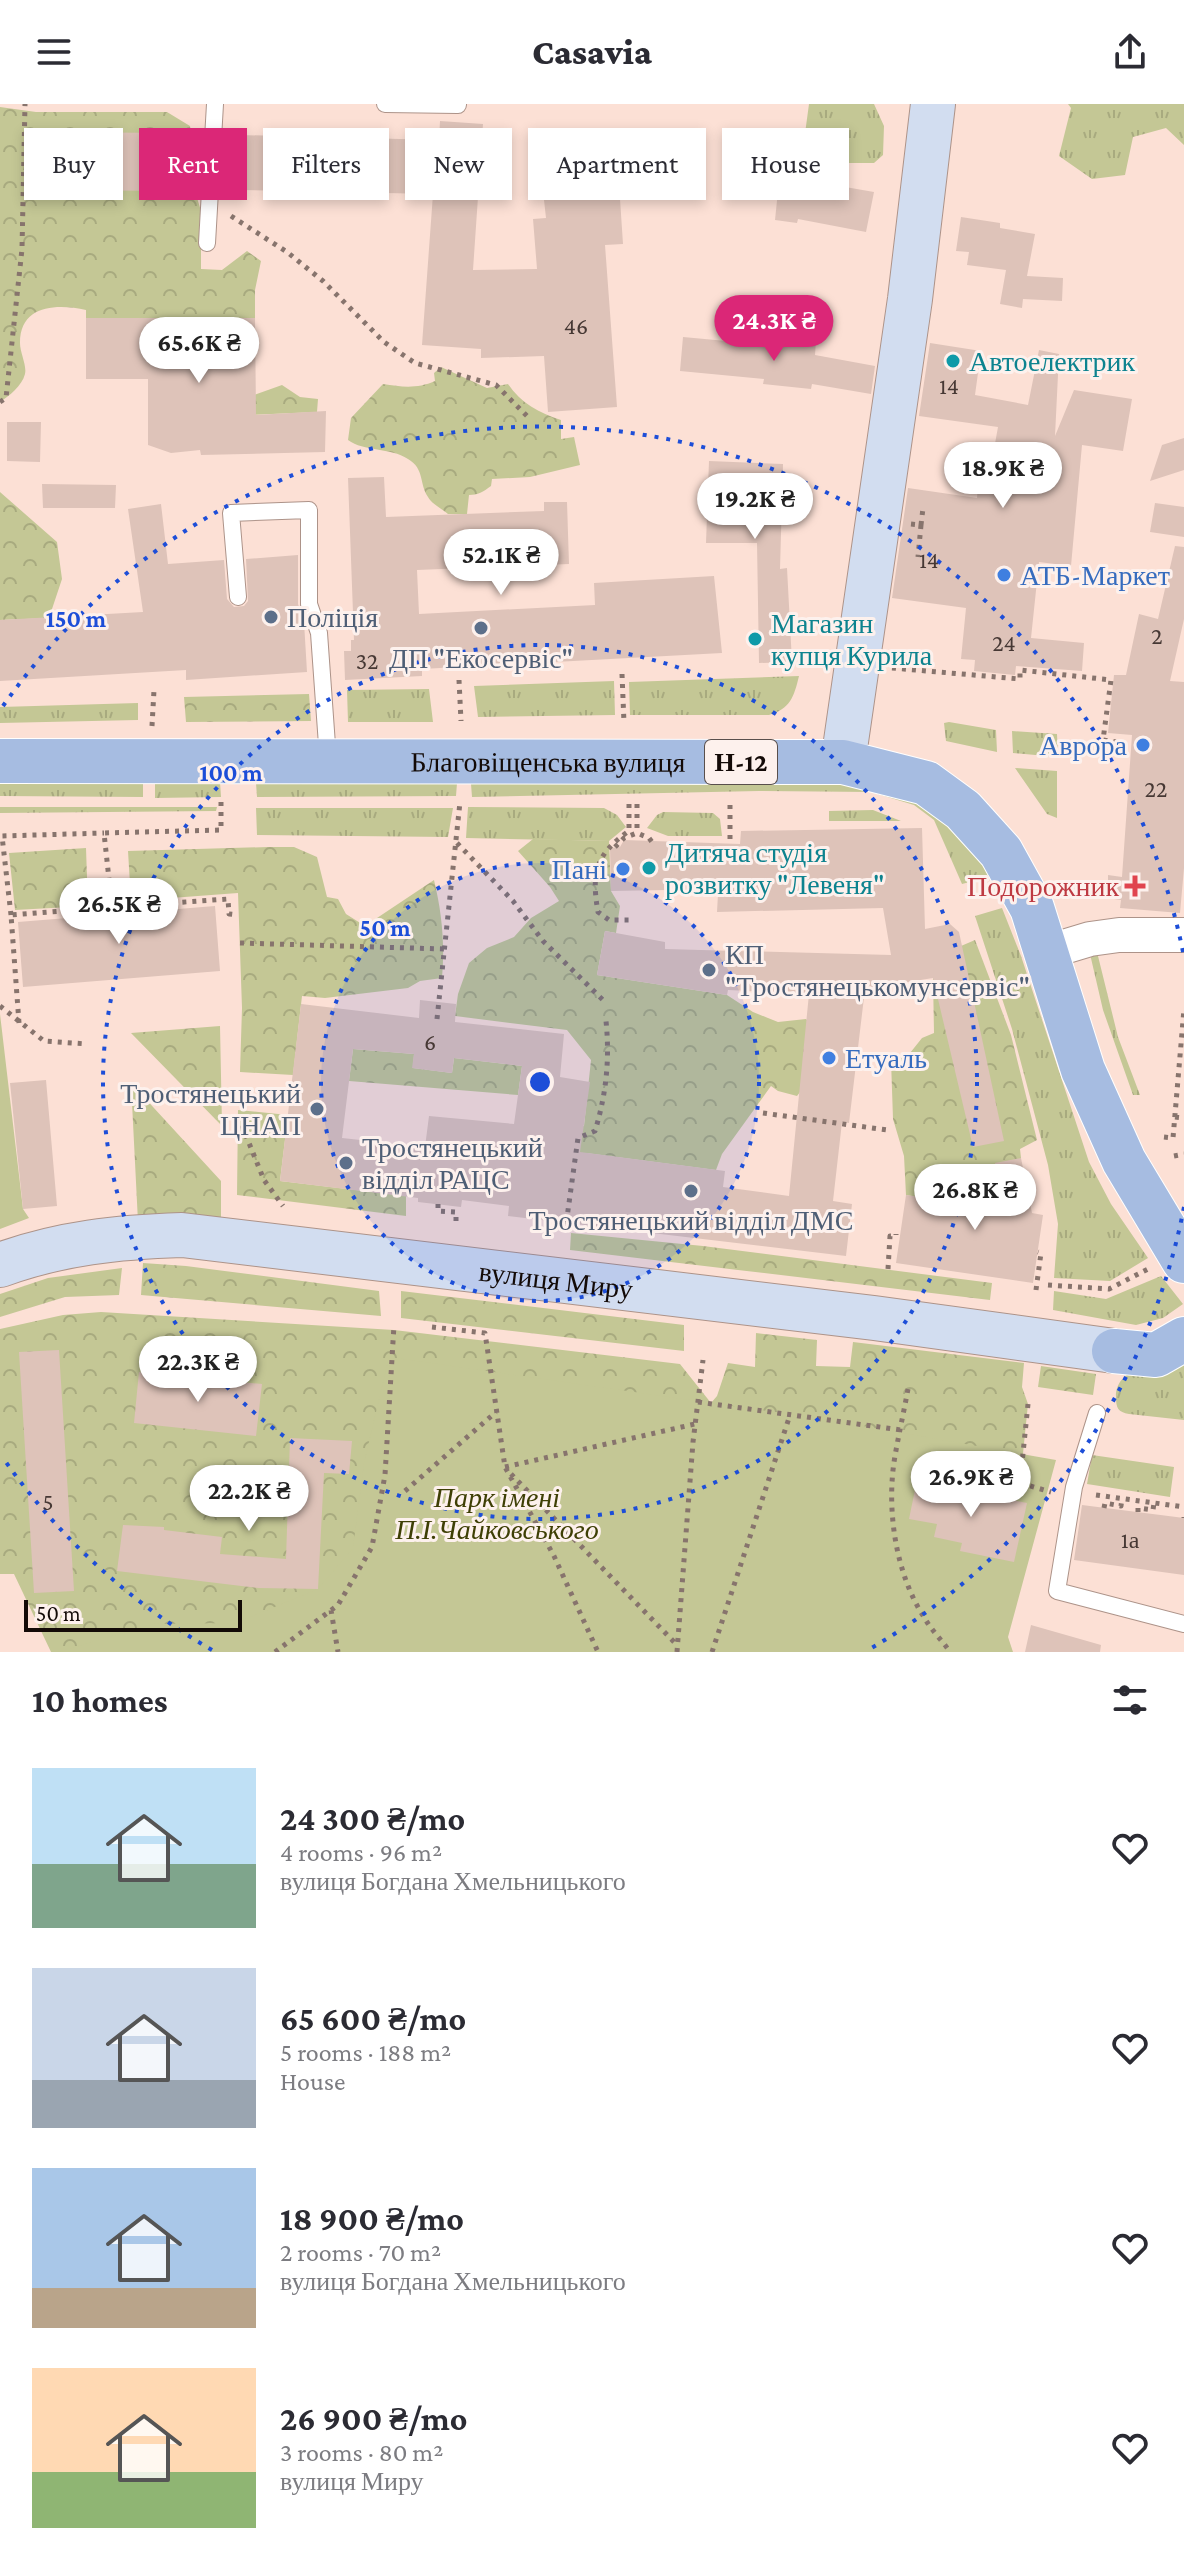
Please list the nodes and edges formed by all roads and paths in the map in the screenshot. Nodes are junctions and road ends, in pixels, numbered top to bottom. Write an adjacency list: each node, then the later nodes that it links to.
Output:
1 (25, 104): 8 (path)
2 (215, 104): 6 (lane)
3 (385, 104): 5 (lane)
4 (933, 104): 21 (street)
5 (458, 105)
6 (209, 204): 7 (lane); 9 (path)
7 (207, 243)
8 (0, 402)
9 (527, 416)
10 (923, 508): 11 (path)
11 (921, 525)
12 (238, 597): 20 (lane)
13 (883, 668): 18 (path)
14 (622, 674): 17 (path)
15 (459, 680): 16 (path)
16 (461, 721)
17 (624, 723)
18 (1116, 742)
19 (0, 761): 20 (main road, Благовіщенська вулиця / Н-12)
20 (328, 761): 21 (main road, Благовіщенська вулиця / Н-12)
21 (843, 762): 40 (main road, Благовіщенська вулиця / Н-12)
22 (221, 802): 27 (path)
23 (460, 802): 29 (path)
24 (629, 804): 36 (path)
25 (637, 804): 28 (path)
26 (730, 805): 30 (path)
27 (104, 833): 33 (path); 34 (path)
28 (637, 833): 31 (path); 32 (path)
29 (456, 842): 39 (path); 41 (path)
30 (730, 844)
31 (655, 846)
32 (615, 847)
33 (112, 907): 34 (path); 35 (path)
34 (11, 915): 46 (path)
35 (238, 915)
36 (629, 920)
37 (1184, 935): 40 (street)
38 (240, 943): 39 (path)
39 (445, 949): 44 (path)
40 (1047, 952): 64 (main road, Благовіщенська вулиця / Н-12)
41 (605, 1002)
42 (0, 1006): 46 (path)
43 (1184, 1009): 52 (path)
44 (437, 1019)
45 (606, 1021): 61 (path)
46 (19, 1023): 47 (path)
47 (87, 1044)
48 (239, 1097): 49 (path)
49 (290, 1102)
50 (763, 1113): 54 (path)
51 (238, 1116): 59 (path)
52 (1175, 1117): 53 (path); 55 (path)
53 (1184, 1118)
54 (887, 1130)
55 (1164, 1137)
56 (1184, 1154): 57 (path)
57 (1174, 1156)
58 (438, 1204): 60 (path)
59 (283, 1206)
60 (456, 1224)
61 (565, 1232)
62 (896, 1234): 66 (path)
63 (1038, 1252): 68 (path)
64 (1168, 1264): 67 (path)
65 (0, 1265): 72 (street, вулиця Миру)
66 (888, 1269)
67 (1048, 1285)
68 (1036, 1290)
69 (394, 1325): 90 (path)
70 (432, 1327): 77 (path)
71 (1184, 1339): 72 (main road)
72 (1114, 1351)
73 (703, 1360): 75 (path)
74 (908, 1389): 81 (path)
75 (698, 1402): 79 (path); 80 (path)
76 (1028, 1404): 84 (path)
77 (496, 1411): 82 (path); 83 (path)
78 (1097, 1413): 84 (lane)
79 (790, 1415): 81 (path); 96 (path)
80 (695, 1424): 82 (path); 92 (path)
81 (901, 1430): 97 (path)
82 (505, 1467): 92 (path); 95 (path)
83 (405, 1491)
84 (1074, 1491): 85 (path); 91 (lane)
85 (1122, 1498): 86 (path); 88 (path)
86 (1154, 1503): 87 (path); 89 (path)
87 (1184, 1507)
88 (1104, 1508)
89 (1138, 1512)
90 (331, 1610): 93 (path); 94 (path)
91 (1184, 1624)
92 (678, 1649)
93 (275, 1652)
94 (338, 1652)
95 (598, 1652)
96 (712, 1652)
97 (950, 1652)

